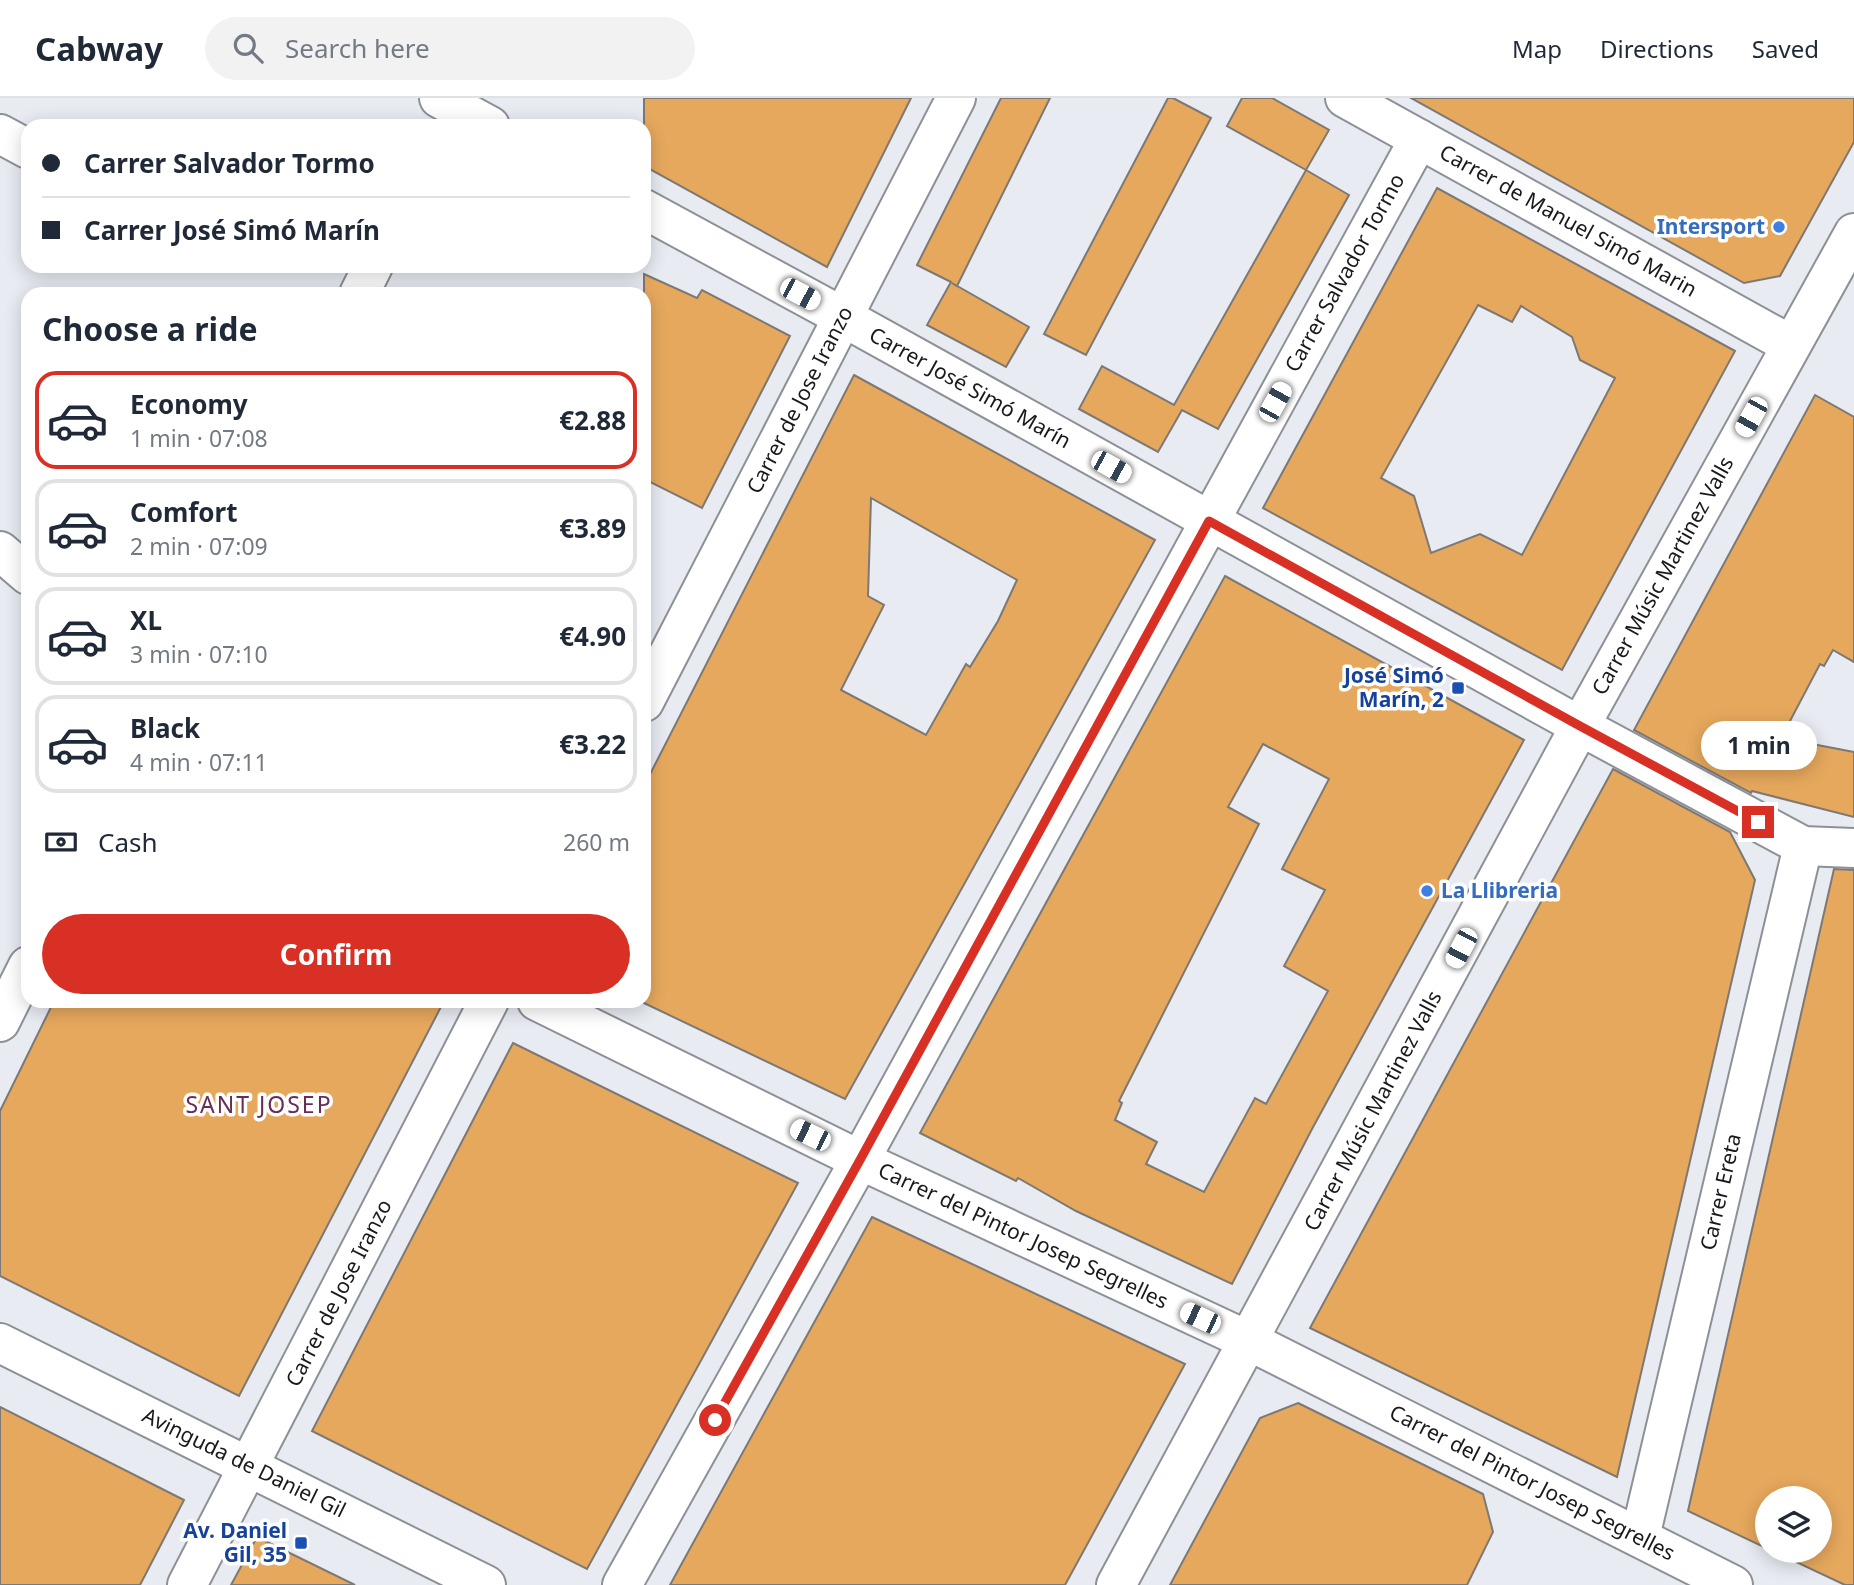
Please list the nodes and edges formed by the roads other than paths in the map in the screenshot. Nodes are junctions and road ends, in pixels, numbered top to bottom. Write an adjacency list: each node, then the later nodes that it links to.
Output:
1 (956, 98): 10 (street, Carrer de Jose Iranzo)
2 (1345, 98): 6 (street, Carrer de Manuel Simó Marin)
3 (447, 107): 4 (street)
4 (474, 119)
5 (0, 134): 7 (street)
6 (1419, 139): 11 (street, Carrer de Manuel Simó Marin); 12 (street, Carrer Salvador Tormo)
7 (21, 145)
8 (651, 213): 10 (street, Carrer José Simó Marín)
9 (1854, 233): 11 (street, Carrer Músic Martinez Valls)
10 (843, 317): 12 (street, Carrer José Simó Marín); 15 (street, Carrer de Jose Iranzo)
11 (1791, 345): 16 (street, Carrer Músic Martinez Valls)
12 (1209, 521): 16 (street, Carrer José Simó Marín); 23 (street, Carrer Salvador Tormo)
13 (0, 551): 14 (street)
14 (21, 569)
15 (651, 688)
16 (1580, 726): 17 (street, Carrer José Simó Marín); 24 (street, Carrer Músic Martinez Valls)
17 (1803, 846): 18 (street, Carrer José Simó Marín); 27 (street, Carrer Ereta)
18 (1854, 848)
19 (21, 980): 22 (street)
20 (485, 1008): 26 (street, Carrer de Jose Iranzo)
21 (551, 1008): 23 (street, Carrer del Pintor Josep Segrelles)
22 (0, 1022)
23 (860, 1160): 24 (street, Carrer del Pintor Josep Segrelles); 30 (street, Carrer Salvador Tormo)
24 (1249, 1341): 27 (street, Carrer del Pintor Josep Segrelles); 31 (street, Carrer Músic Martinez Valls)
25 (0, 1343): 26 (street, Avinguda de Daniel Gil)
26 (250, 1466): 28 (street, Carrer de Jose Iranzo); 29 (street, Avinguda de Daniel Gil)
27 (1640, 1537): 32 (street, Carrer del Pintor Josep Segrelles)
28 (187, 1585)
29 (486, 1585)
30 (622, 1585)
31 (1116, 1585)
32 (1733, 1585)

